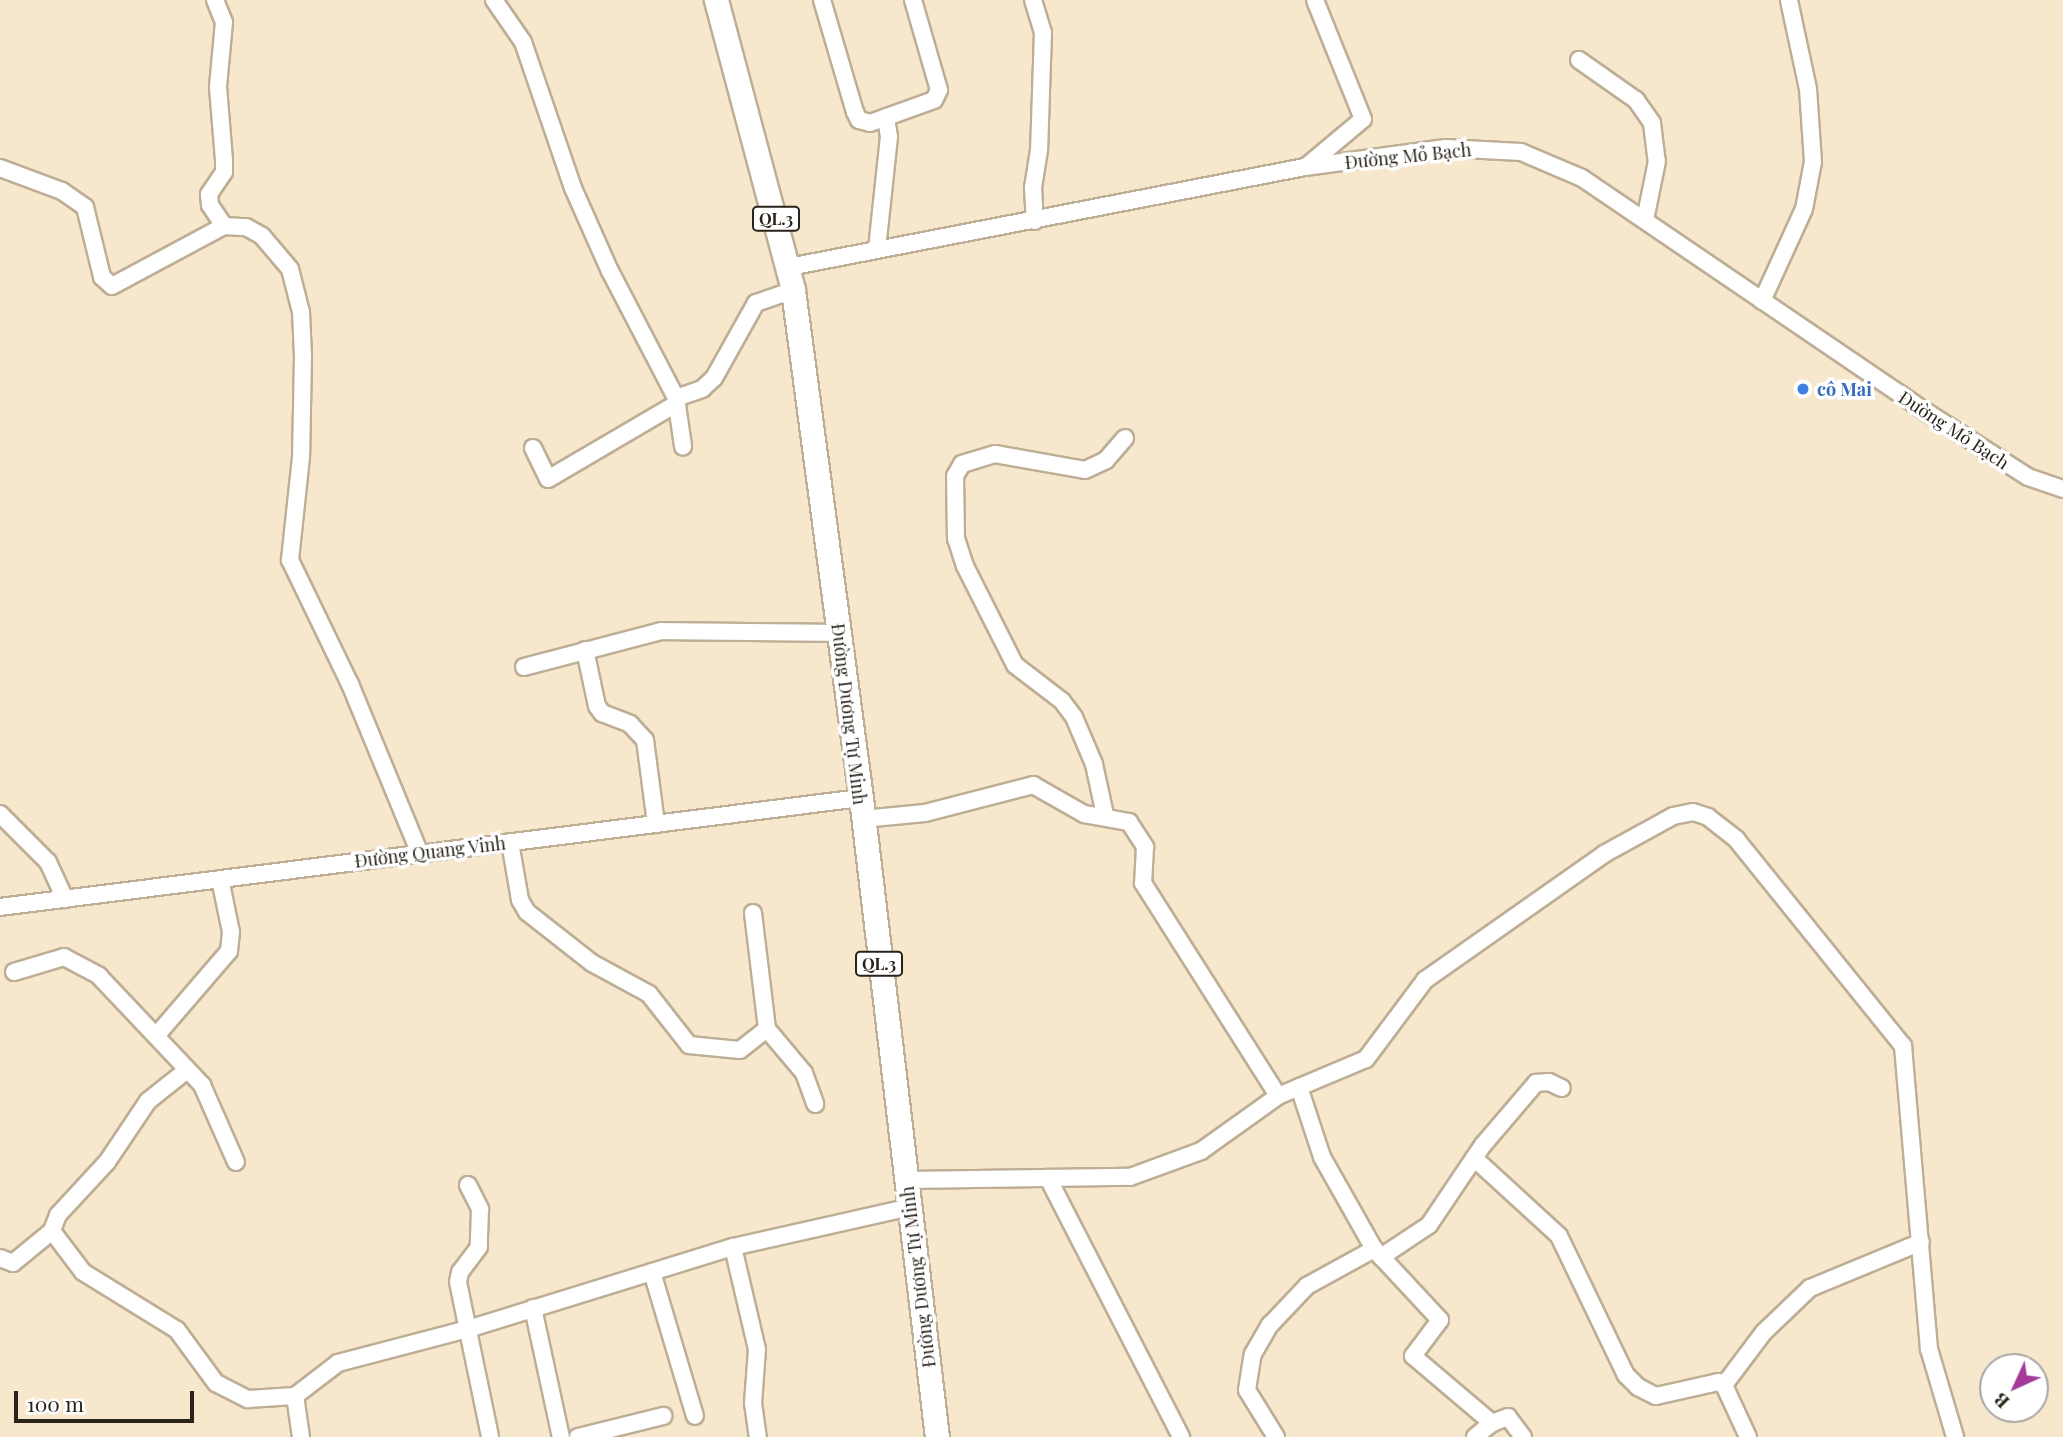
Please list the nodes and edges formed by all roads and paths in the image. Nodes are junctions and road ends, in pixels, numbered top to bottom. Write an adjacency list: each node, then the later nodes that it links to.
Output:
1 (215, 0): 15 (street)
2 (494, 0): 20 (street)
3 (716, 0): 17 (highway, Đường Dương Tự Minh / QL.3)
4 (822, 0): 10 (street)
5 (913, 0): 10 (street)
6 (1033, 0): 14 (street)
7 (1315, 0): 11 (street)
8 (1789, 0): 19 (street)
9 (1578, 60): 13 (street)
10 (886, 117): 16 (street)
11 (1305, 167): 13 (street, Đường Mỏ Bạch); 14 (street, Đường Mỏ Bạch)
12 (0, 168): 15 (street)
13 (1645, 220): 19 (street, Đường Mỏ Bạch)
14 (1035, 221): 16 (street, Đường Mỏ Bạch)
15 (224, 226): 33 (street)
16 (877, 249): 17 (street, Đường Mỏ Bạch)
17 (789, 267): 18 (highway, Đường Dương Tự Minh / QL.3)
18 (793, 290): 20 (street); 25 (highway, Đường Dương Tự Minh / QL.3)
19 (1762, 301): 24 (street, Đường Mỏ Bạch)
20 (676, 401): 22 (street); 23 (street)
21 (1125, 438): 30 (street)
22 (683, 446)
23 (533, 448)
24 (2063, 489)
25 (839, 633): 26 (street); 28 (highway, Đường Dương Tự Minh / QL.3)
26 (585, 650): 27 (street); 31 (street)
27 (524, 667)
28 (862, 808): 30 (street, Đường Quang Vinh); 31 (street, Đường Quang Vinh); 49 (highway, Đường Dương Tự Minh / QL.3)
29 (0, 814): 35 (street)
30 (1105, 815): 44 (street, Đường Quang Vinh)
31 (656, 824): 32 (street, Đường Quang Vinh)
32 (510, 842): 33 (street, Đường Quang Vinh); 39 (street)
33 (420, 854): 34 (street, Đường Quang Vinh)
34 (220, 879): 35 (street, Đường Quang Vinh); 40 (street)
35 (65, 899): 36 (street, Đường Quang Vinh)
36 (0, 907)
37 (753, 913): 39 (street)
38 (14, 972): 40 (street)
39 (767, 1029): 45 (street)
40 (156, 1036): 41 (street)
41 (187, 1070): 47 (street); 52 (street)
42 (1299, 1087): 44 (street); 53 (street); 55 (street)
43 (1562, 1088): 46 (street)
44 (1278, 1096): 48 (street)
45 (815, 1104)
46 (1474, 1158): 55 (street); 60 (street)
47 (236, 1162)
48 (1048, 1178): 49 (street); 71 (street)
49 (906, 1180): 51 (highway, Đường Dương Tự Minh / QL.3)
50 (468, 1185): 59 (street)
51 (910, 1207): 54 (street); 70 (highway, Đường Dương Tự Minh / QL.3)
52 (52, 1231): 56 (street); 61 (street)
53 (1921, 1242): 60 (street); 76 (street)
54 (733, 1247): 57 (street); 69 (street)
55 (1378, 1253): 64 (street); 72 (street)
56 (0, 1258)
57 (652, 1272): 58 (street); 63 (street)
58 (533, 1308): 59 (street); 67 (street)
59 (468, 1329): 61 (street); 66 (street)
60 (1724, 1385): 75 (street)
61 (295, 1396): 65 (street)
62 (663, 1416): 68 (street)
63 (695, 1416)
64 (1492, 1423): 73 (street); 74 (street)
65 (300, 1437)
66 (490, 1437)
67 (561, 1437)
68 (578, 1437)
69 (758, 1437)
70 (937, 1437)
71 (1181, 1437)
72 (1276, 1437)
73 (1475, 1437)
74 (1523, 1437)
75 (1748, 1437)
76 (1955, 1437)

